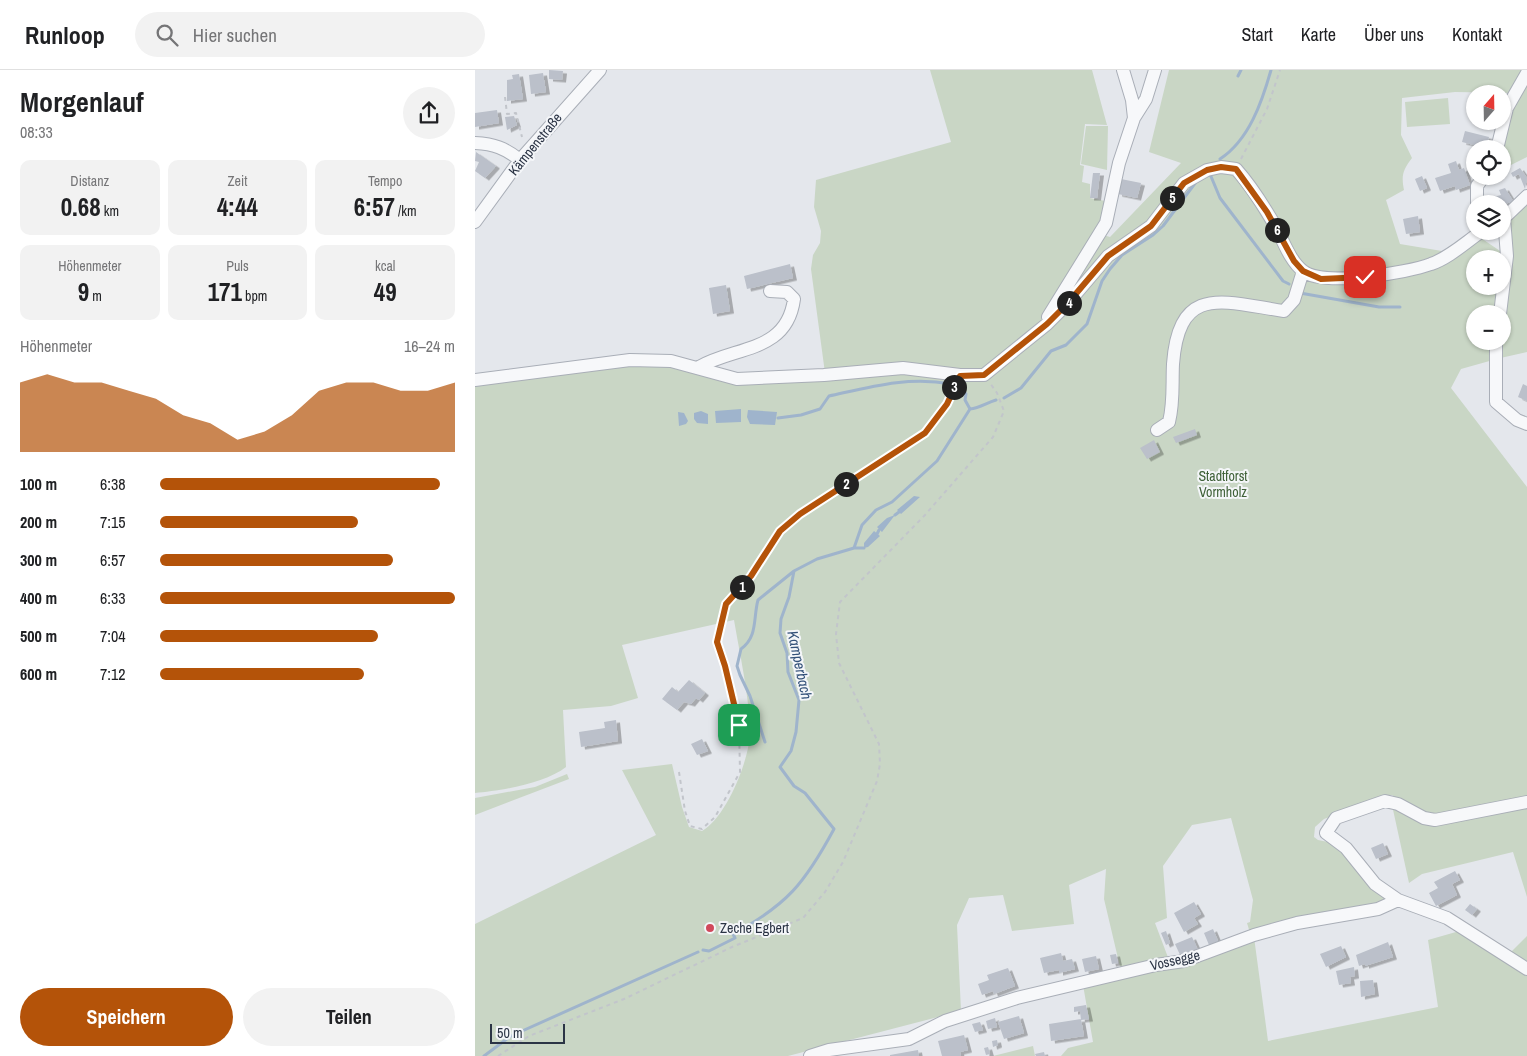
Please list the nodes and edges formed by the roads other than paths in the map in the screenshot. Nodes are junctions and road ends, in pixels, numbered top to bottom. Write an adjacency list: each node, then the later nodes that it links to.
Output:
1 (599, 70): 8 (street, Kämpenstraße)
2 (1123, 70): 5 (street)
3 (1155, 70): 5 (street)
4 (1527, 73): 6 (street)
5 (1134, 118): 17 (street)
6 (1499, 140)
7 (475, 143): 8 (street)
8 (520, 160): 11 (street, Kämpenstraße)
9 (1527, 196): 10 (street)
10 (1511, 211)
11 (475, 222)
12 (1468, 240): 14 (street)
13 (1505, 240): 16 (street)
14 (1303, 271): 17 (street); 22 (street)
15 (770, 292): 19 (street)
16 (1501, 305)
17 (1043, 326): 19 (street)
18 (1496, 350): 21 (street)
19 (699, 368): 20 (street)
20 (475, 380)
21 (1527, 424)
22 (1157, 430)
23 (1527, 802): 24 (street)
24 (1398, 900): 25 (street); 26 (street, Vossegge)
25 (1527, 969)
26 (810, 1056)

